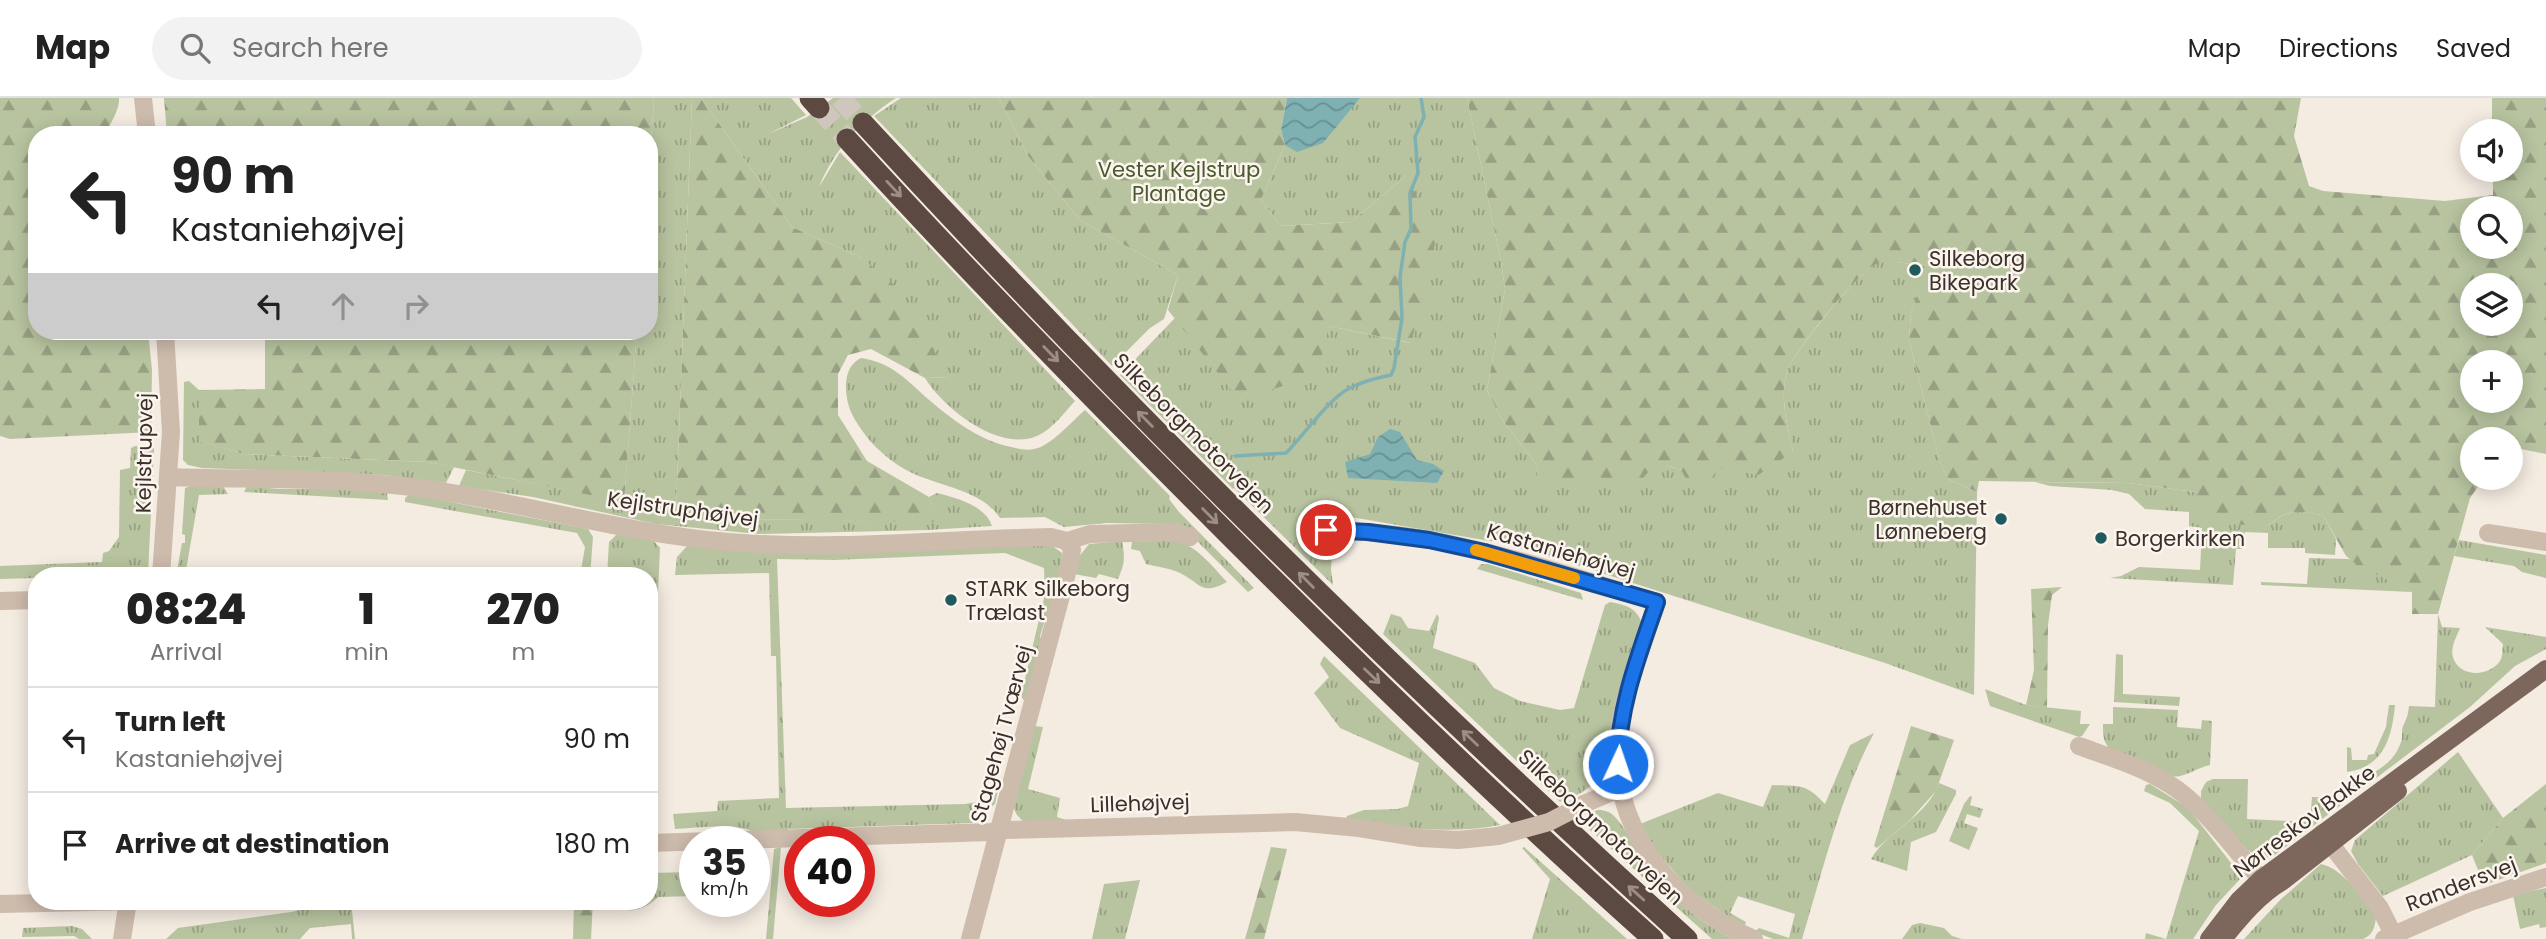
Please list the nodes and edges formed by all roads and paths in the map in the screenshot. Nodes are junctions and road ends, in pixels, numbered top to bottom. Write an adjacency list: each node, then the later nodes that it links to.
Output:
1 (143, 98): 3 (street)
2 (863, 123): 32 (highway, Silkeborgmotorvejen, one-way to 2)
3 (145, 126)
4 (847, 139): 31 (highway, one-way to 31)
5 (166, 340): 6 (street, Kejlstrupvej)
6 (169, 477): 11 (street, Kejlstruphøjvej); 14 (street, Kejlstrupvej)
7 (1307, 529): 8 (street, Kastaniehøjvej)
8 (1326, 530): 13 (street); 19 (street, Kastaniehøjvej)
9 (2488, 533): 12 (street)
10 (1190, 537): 11 (street, Kejlstruphøjvej)
11 (1067, 541): 20 (street, Stagehøj Tværvej)
12 (2546, 542)
13 (1326, 553)
14 (162, 567)
15 (28, 600): 16 (street)
16 (0, 601)
17 (2546, 669): 21 (main road, Nørreskov Bakke)
18 (2079, 746): 24 (street)
19 (1621, 788): 20 (street, Lillehøjvej, bridge); 33 (street)
20 (998, 831): 22 (street, Lillehøjvej); 30 (street, Stagehøj Tværvej)
21 (2327, 838): 24 (main road, Nørreskov Bakke); 28 (street, Randersvej)
22 (658, 843)
23 (2546, 877): 28 (street, Randersvej)
24 (2265, 884): 34 (main road, Nørreskov Bakke); 35 (main road, Nørreskov Bakke)
25 (0, 904): 26 (street)
26 (28, 904)
27 (127, 910): 29 (street)
28 (2389, 937)
29 (122, 939)
30 (970, 939)
31 (1653, 939)
32 (1687, 939)
33 (1754, 939)
34 (2209, 939)
35 (2223, 939)

